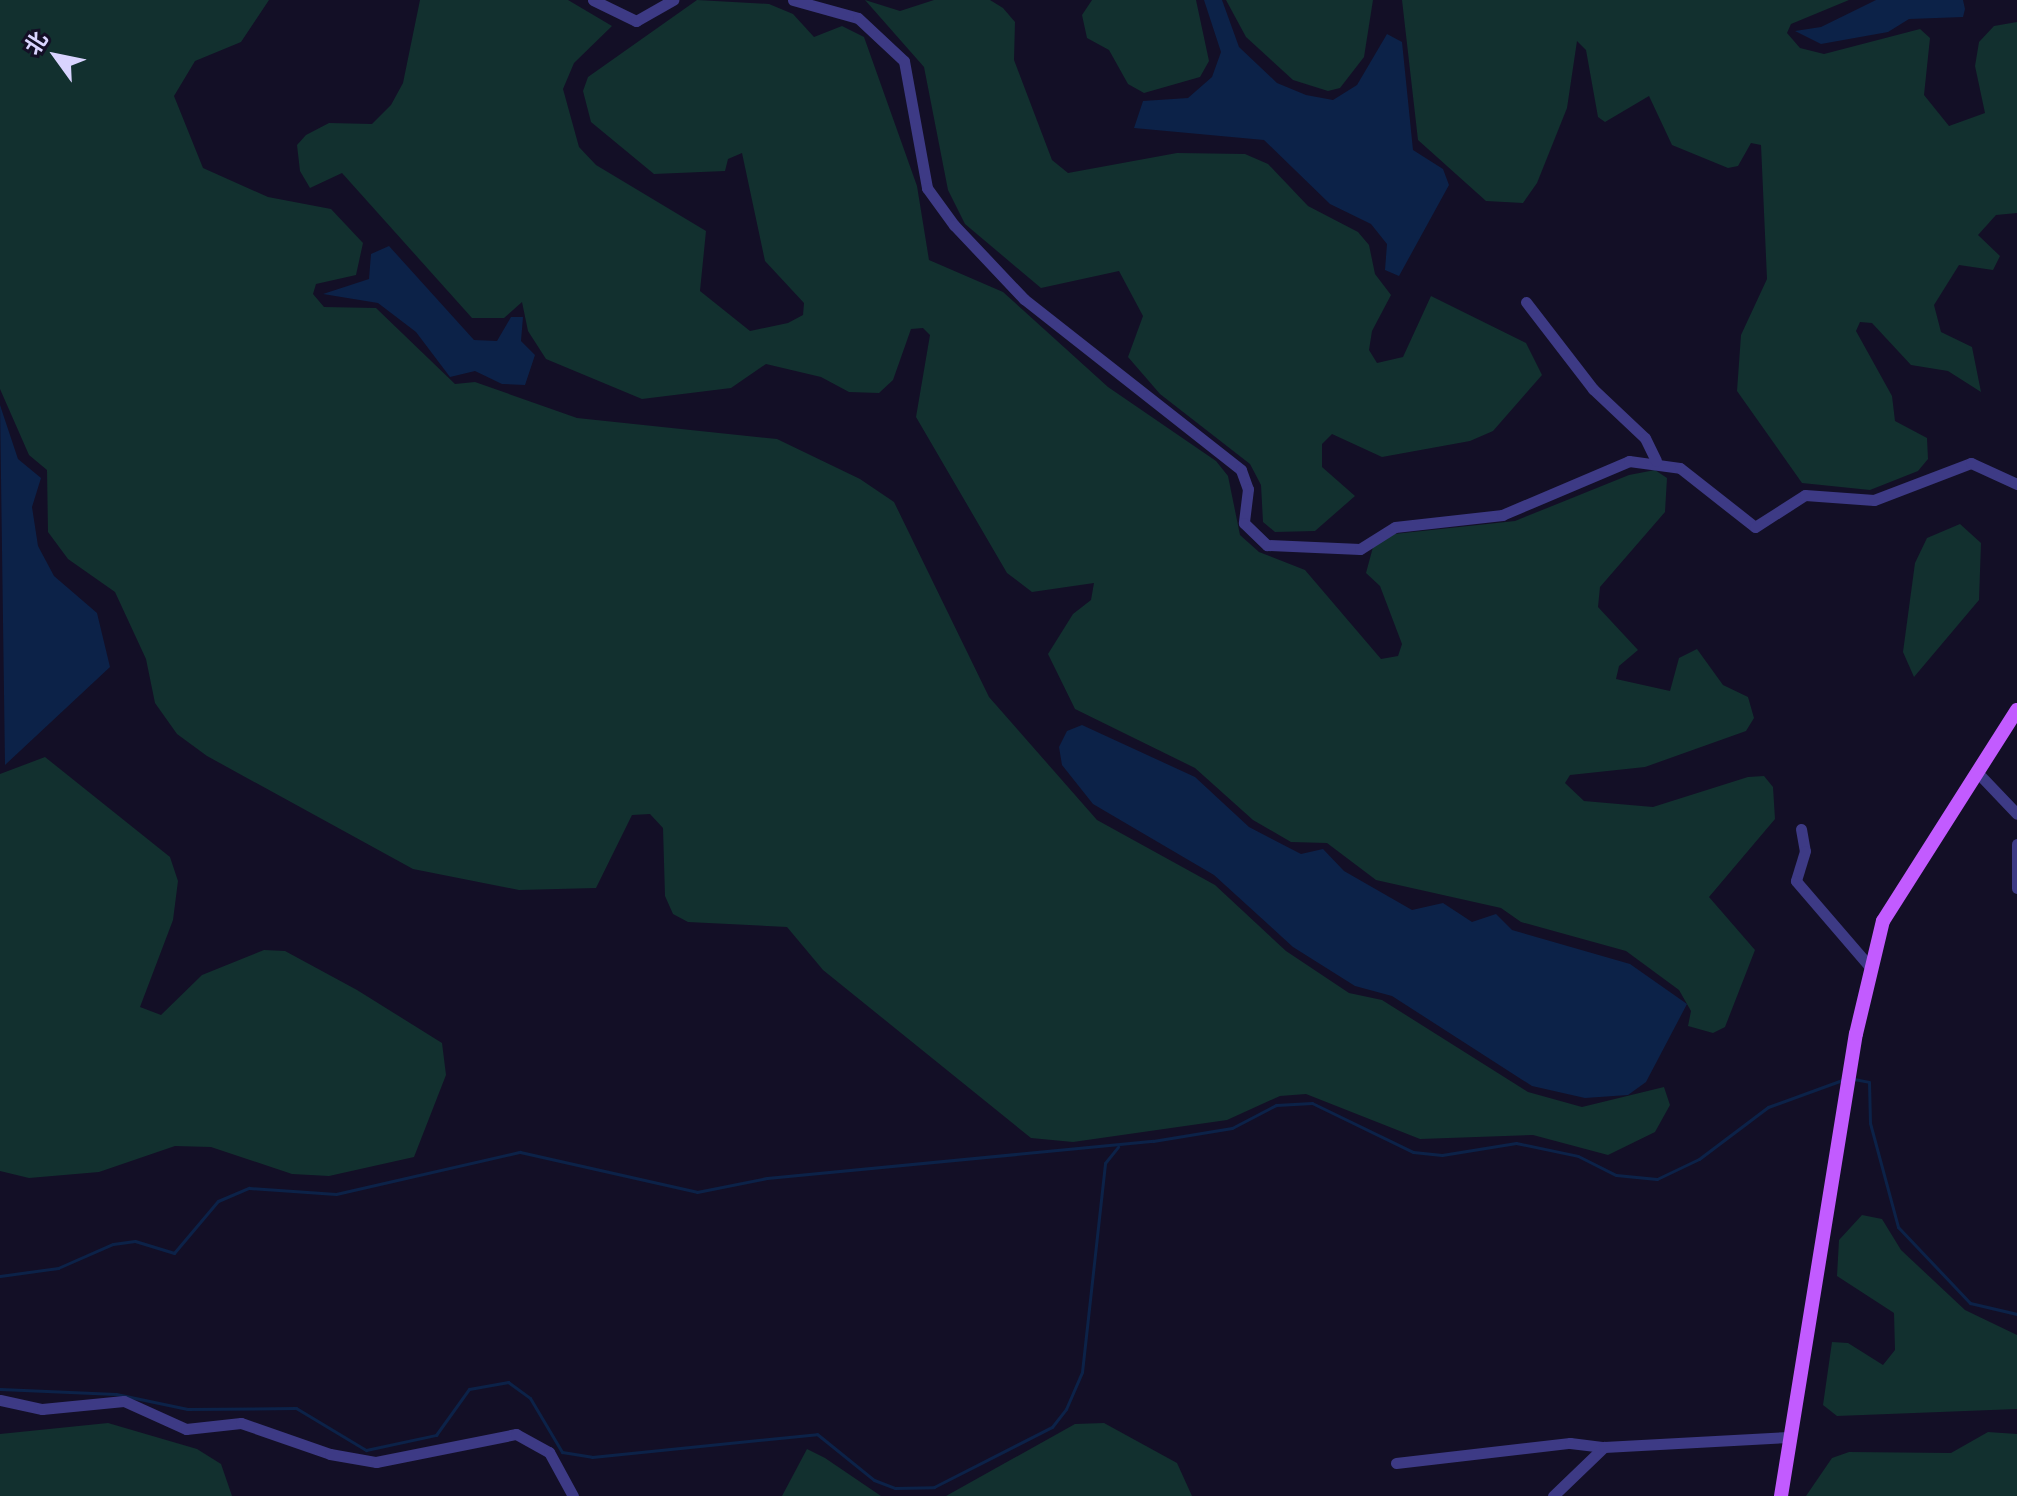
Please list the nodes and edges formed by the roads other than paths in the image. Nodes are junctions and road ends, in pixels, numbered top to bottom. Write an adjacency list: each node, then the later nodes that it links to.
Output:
1 (593, 0): 2 (street)
2 (673, 0)
3 (793, 0): 5 (street)
4 (1526, 302): 5 (street)
5 (1656, 461): 6 (street)
6 (2017, 484)
7 (2017, 710): 8 (main road)
8 (1976, 771): 9 (street); 13 (main road)
9 (2017, 814)
10 (1801, 829): 13 (street)
11 (2017, 844): 12 (street)
12 (2017, 888)
13 (1870, 967): 15 (main road)
14 (0, 1400): 18 (street)
15 (1790, 1437): 16 (street); 20 (main road)
16 (1604, 1447): 17 (street); 19 (street)
17 (1396, 1463)
18 (573, 1496)
19 (1553, 1496)
20 (1781, 1496)

